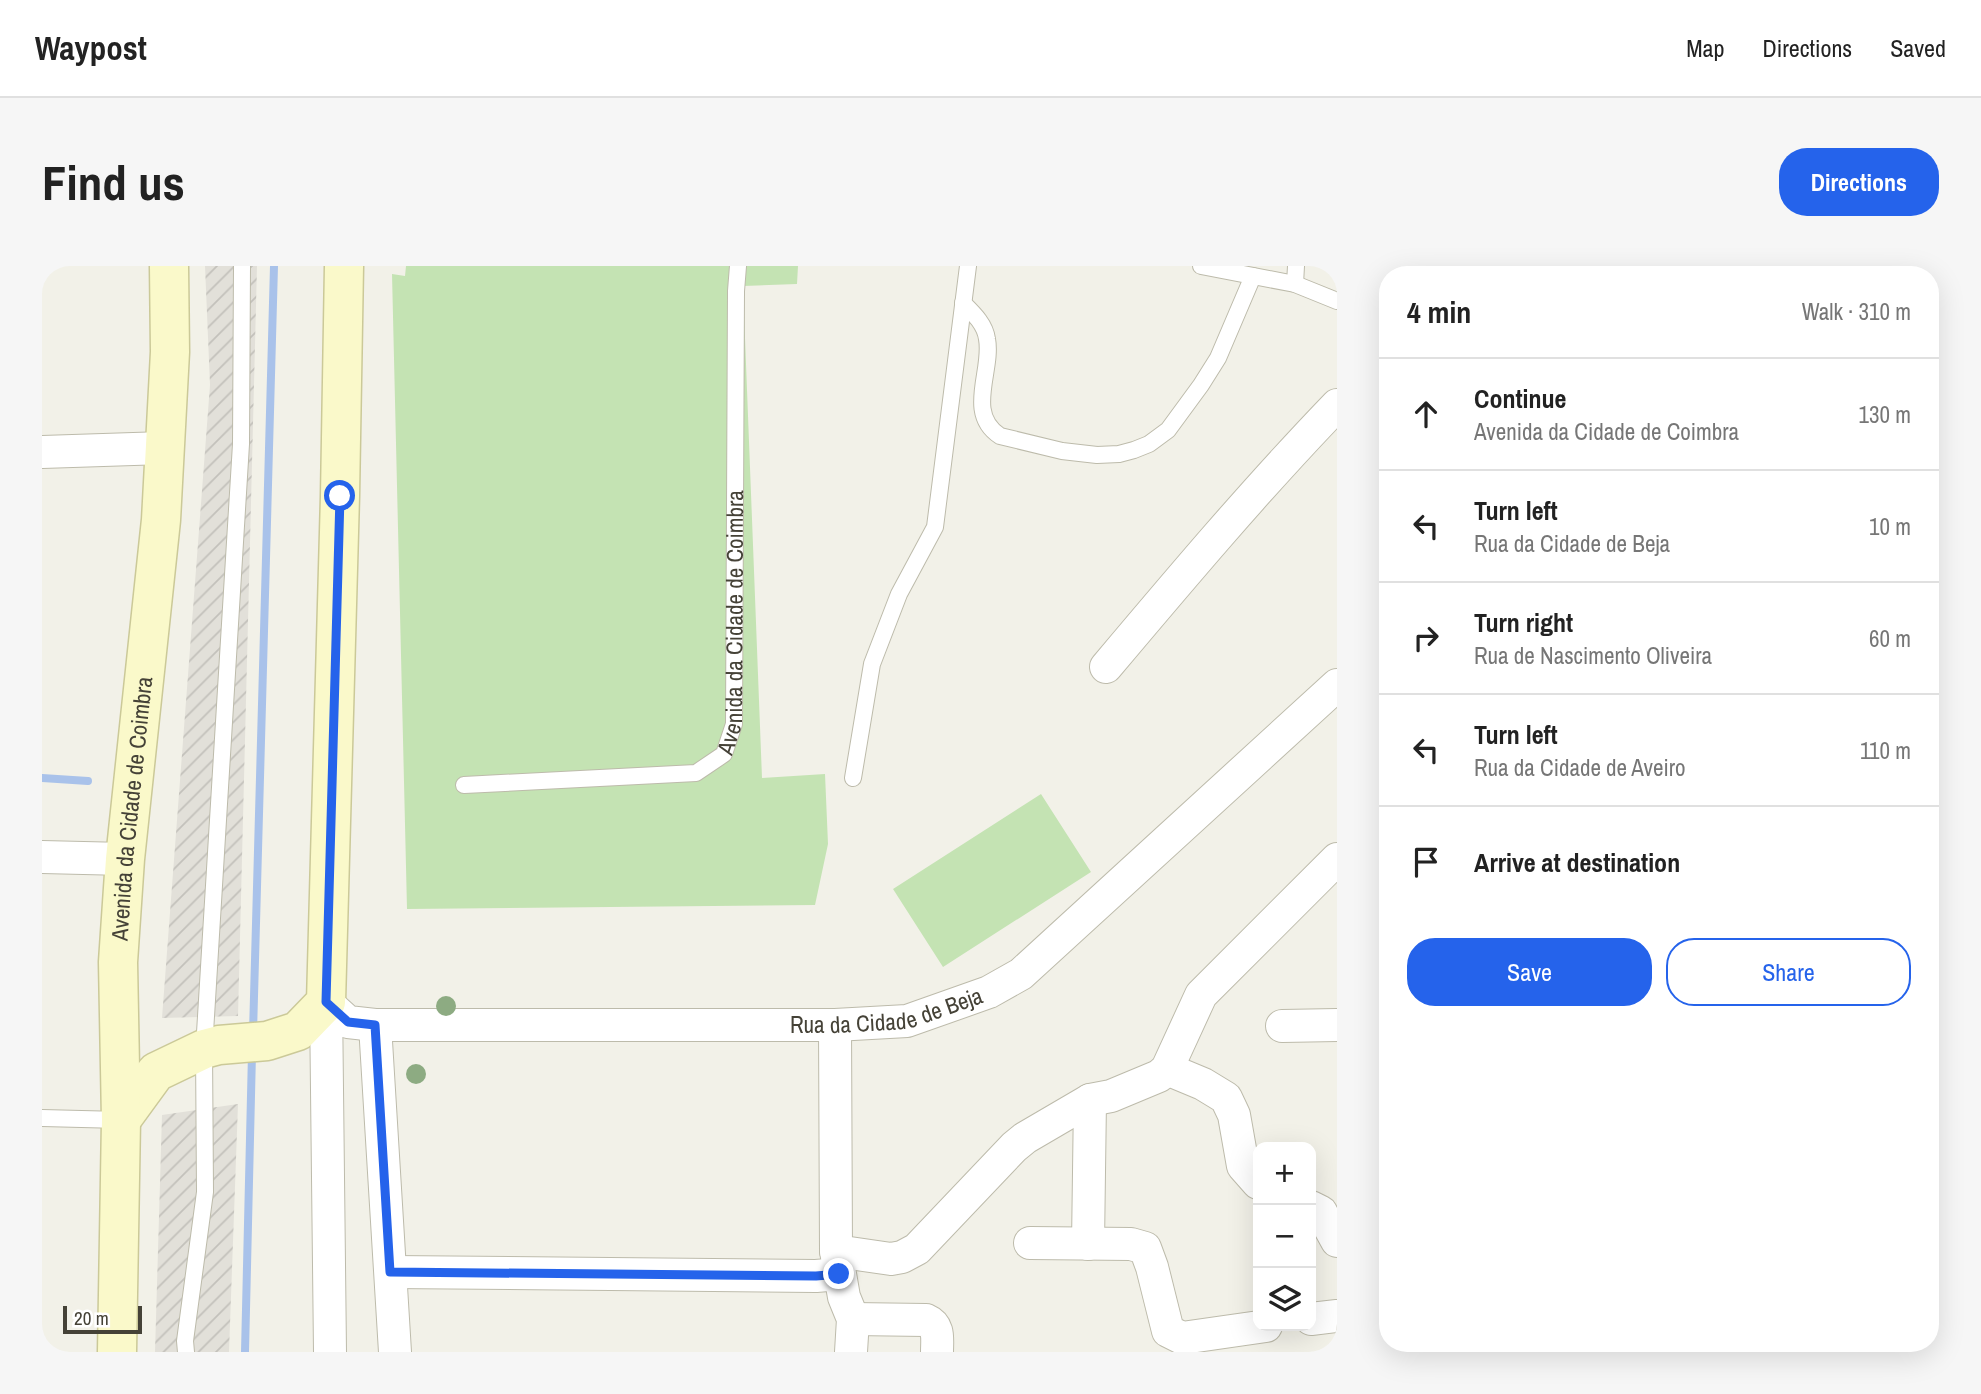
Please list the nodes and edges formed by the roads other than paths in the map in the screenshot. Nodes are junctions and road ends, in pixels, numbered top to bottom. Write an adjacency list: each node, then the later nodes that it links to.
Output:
1 (169, 266): 13 (main road, Avenida da Cidade de Coimbra)
2 (242, 266): 27 (lane)
3 (344, 266): 22 (main road)
4 (738, 266): 18 (lane, Avenida da Cidade de Coimbra)
5 (968, 266): 11 (lane)
6 (1201, 266): 8 (lane)
7 (1296, 266): 9 (lane)
8 (1253, 276): 9 (lane); 11 (lane)
9 (1295, 284): 10 (lane)
10 (1337, 301)
11 (963, 303): 17 (lane)
12 (1337, 405): 15 (street)
13 (164, 448): 14 (street); 20 (main road, Avenida da Cidade de Coimbra)
14 (42, 452)
15 (1107, 667)
16 (1337, 685): 24 (street, Rua da Cidade de Beja)
17 (853, 778)
18 (464, 785)
19 (42, 857): 20 (street)
20 (125, 859): 31 (main road, Avenida da Cidade de Coimbra)
21 (1334, 871): 28 (street)
22 (326, 1002): 23 (street, Rua da Cidade de Beja); 27 (main road); 45 (street)
23 (375, 1025): 24 (street, Rua da Cidade de Beja); 38 (street)
24 (835, 1025): 37 (street)
25 (1337, 1025): 26 (street)
26 (1282, 1026)
27 (237, 1044): 31 (main road); 44 (lane)
28 (1167, 1069): 29 (street); 32 (street)
29 (1090, 1100): 36 (street); 37 (street)
30 (42, 1118): 31 (lane)
31 (121, 1120): 43 (main road, Avenida da Cidade de Coimbra)
32 (1253, 1177)
33 (1316, 1210): 34 (street)
34 (1337, 1241)
35 (1030, 1243): 36 (street)
36 (1088, 1244): 42 (street)
37 (837, 1262): 38 (street); 41 (street)
38 (390, 1272): 46 (street)
39 (1337, 1316): 40 (street)
40 (1316, 1318)
41 (853, 1319): 47 (street); 48 (street)
42 (1253, 1328)
43 (117, 1352)
44 (186, 1352)
45 (330, 1352)
46 (395, 1352)
47 (851, 1352)
48 (937, 1352)

